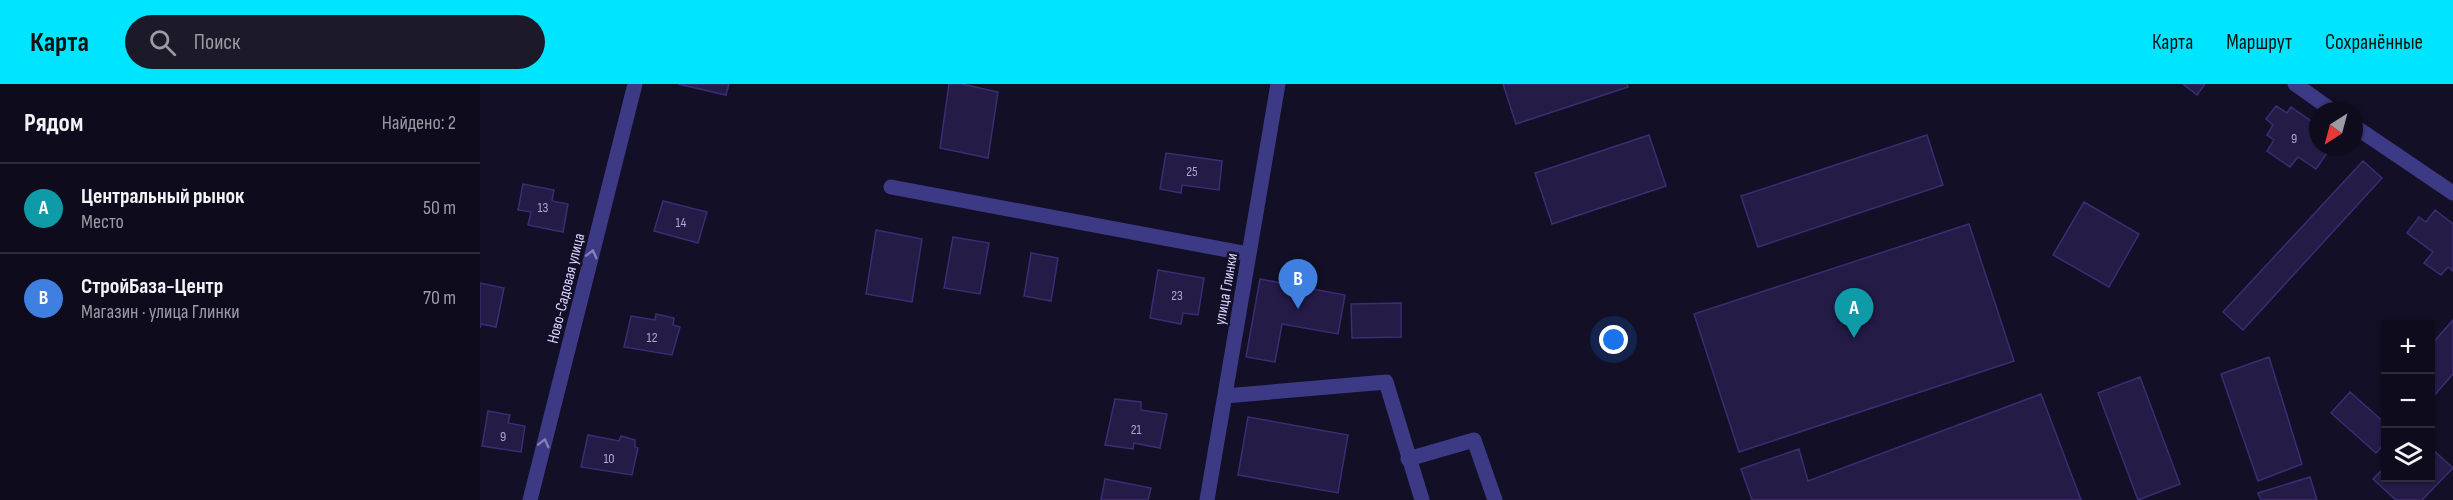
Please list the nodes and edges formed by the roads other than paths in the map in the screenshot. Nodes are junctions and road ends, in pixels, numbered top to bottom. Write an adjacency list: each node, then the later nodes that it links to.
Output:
1 (635, 84): 11 (street, Ново-Садовая улица, one-way to 1)
2 (1278, 84): 8 (street, улица Глинки)
3 (2295, 84): 4 (street)
4 (2320, 102)
5 (2363, 132): 7 (street)
6 (891, 187): 8 (street)
7 (2453, 193)
8 (1249, 254): 9 (street, улица Глинки)
9 (1225, 396): 10 (street); 12 (street, улица Глинки)
10 (1408, 459): 13 (street); 14 (street)
11 (530, 500)
12 (1207, 500)
13 (1422, 500)
14 (1495, 500)

